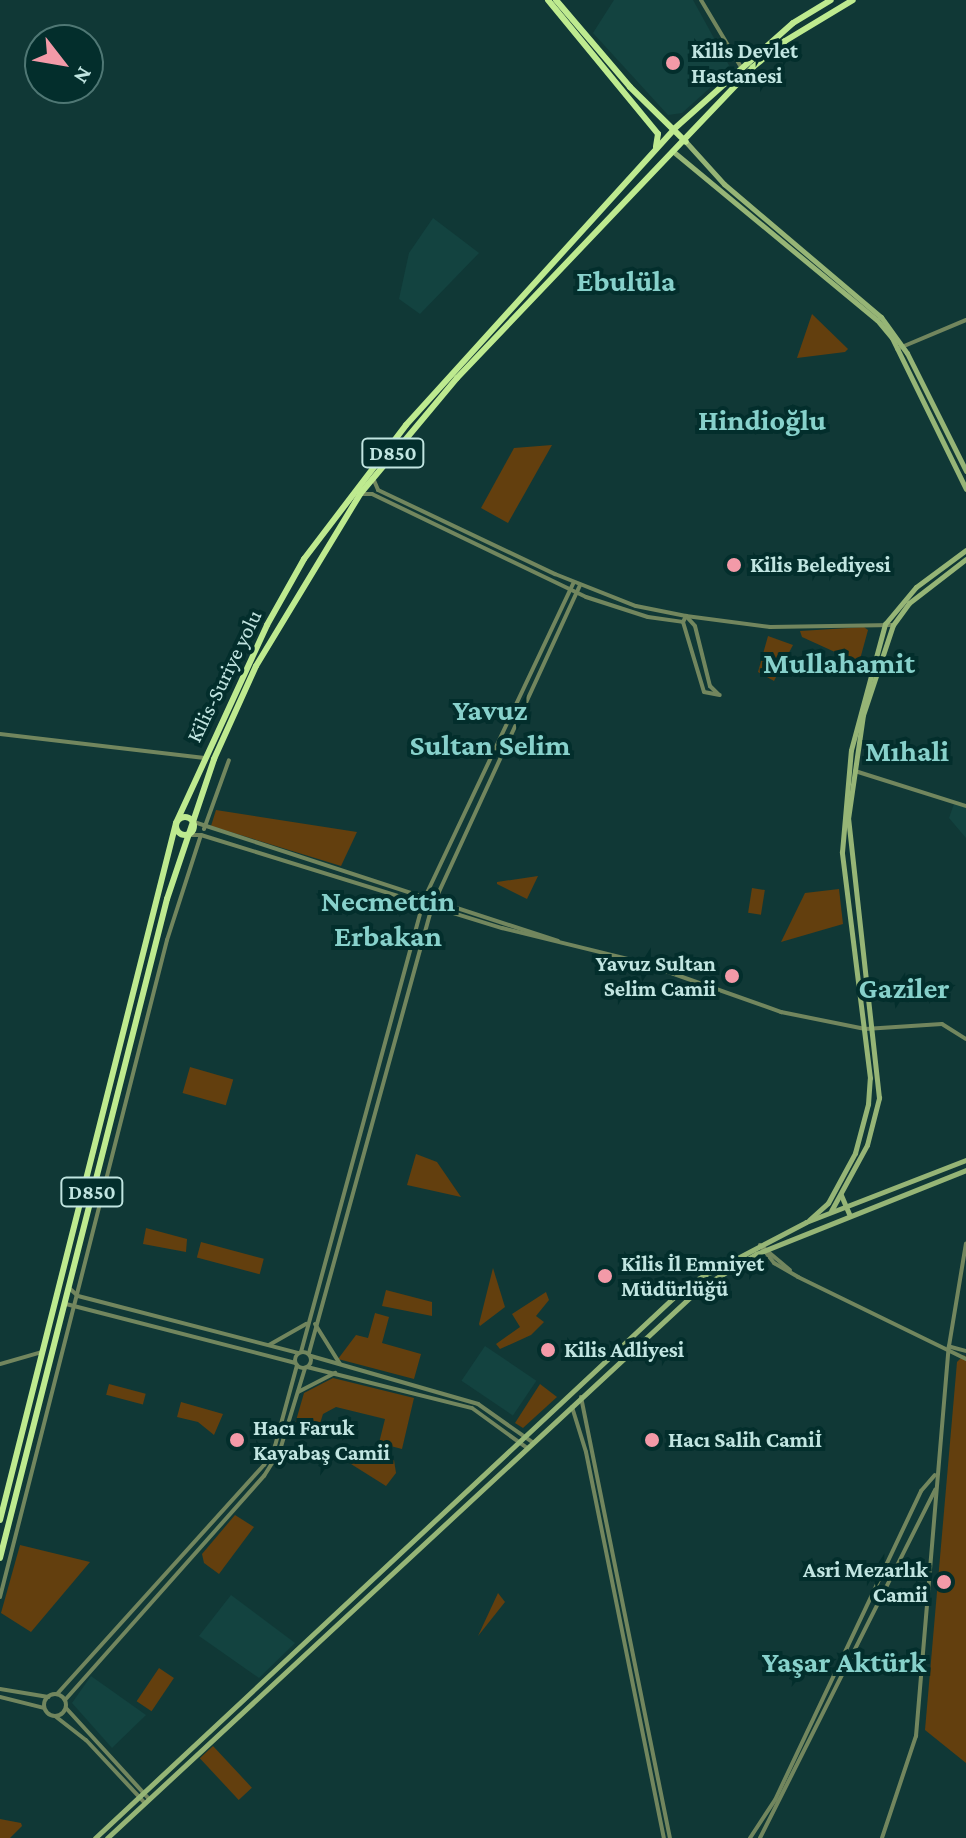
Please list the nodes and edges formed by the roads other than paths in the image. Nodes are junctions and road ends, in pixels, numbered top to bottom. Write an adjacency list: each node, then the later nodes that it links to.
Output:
1 (548, 0): 8 (highway)
2 (556, 0): 7 (highway)
3 (701, 0): 6 (street)
4 (831, 0): 6 (highway, Kilis-Suriye yolu)
5 (853, 0): 10 (highway)
6 (741, 67): 7 (highway, Kilis-Suriye yolu)
7 (674, 129): 9 (highway, Kilis-Suriye yolu); 10 (highway)
8 (658, 134): 9 (highway); 11 (highway)
9 (663, 141): 11 (highway, Kilis-Suriye yolu); 12 (highway)
10 (686, 142): 12 (highway, D850); 14 (main road)
11 (655, 151): 29 (highway, Kilis-Suriye yolu / D850)
12 (675, 153): 14 (main road); 16 (highway, D850)
13 (966, 320): 14 (street)
14 (901, 349): 15 (main road); 17 (main road)
15 (966, 471)
16 (373, 478): 18 (highway, D850); 21 (street)
17 (966, 489)
18 (360, 494): 23 (street); 34 (highway, D850)
19 (966, 550): 27 (main road)
20 (966, 559): 27 (main road)
21 (574, 582): 22 (street); 23 (street)
22 (580, 585): 24 (street); 25 (street)
23 (570, 589): 24 (street); 37 (street)
24 (577, 593): 26 (street); 38 (street)
25 (686, 616): 26 (street); 26 (street); 27 (street)
26 (683, 622)
27 (889, 624): 31 (main road); 42 (main road)
28 (0, 734): 29 (street)
29 (205, 758): 33 (highway, Kilis-Suriye yolu / D850)
30 (229, 760): 35 (street)
31 (852, 771): 32 (street); 42 (main road)
32 (966, 806)
33 (176, 823): 34 (highway); 34 (highway); 64 (highway, Kilis-Suriye yolu / D850)
34 (191, 828): 35 (street); 36 (street); 55 (highway, D850)
35 (204, 829): 37 (street)
36 (201, 835): 39 (street); 56 (street)
37 (425, 897): 38 (street); 39 (street)
38 (434, 900): 40 (street); 41 (street)
39 (423, 904): 40 (street); 59 (street)
40 (432, 907): 41 (street); 60 (street)
41 (567, 946): 42 (street)
42 (868, 1029): 43 (street); 46 (main road); 47 (main road)
43 (966, 1039)
44 (966, 1160): 48 (main road)
45 (966, 1170): 50 (main road)
46 (841, 1195): 48 (main road); 49 (main road)
47 (830, 1199): 49 (main road); 51 (main road)
48 (846, 1207): 49 (main road); 50 (main road)
49 (830, 1213): 51 (main road); 52 (main road)
50 (849, 1214): 52 (main road)
51 (806, 1222): 54 (main road)
52 (826, 1223): 54 (main road)
53 (966, 1243): 62 (street)
54 (763, 1248): 62 (street); 74 (main road); 76 (main road)
55 (68, 1287): 56 (street); 57 (highway, D850)
56 (78, 1296): 58 (street); 61 (street)
57 (64, 1305): 58 (street); 83 (highway, D850)
58 (76, 1305): 69 (street); 84 (street)
59 (309, 1319): 61 (street); 65 (street)
60 (315, 1324): 66 (street); 70 (street)
61 (269, 1345): 65 (street)
62 (949, 1346): 63 (street); 67 (street); 80 (street)
63 (966, 1351)
64 (42, 1352): 68 (street); 82 (highway, Kilis-Suriye yolu / D850)
65 (300, 1352): 66 (street); 69 (street)
66 (310, 1354): 70 (street); 71 (street)
67 (966, 1359)
68 (0, 1364)
69 (296, 1364): 71 (street); 86 (street)
70 (342, 1365): 76 (street)
71 (306, 1367): 72 (street); 73 (street)
72 (335, 1373): 73 (street); 77 (street)
73 (298, 1392): 89 (street)
74 (581, 1395): 75 (main road); 98 (street)
75 (571, 1405): 78 (main road); 97 (street)
76 (526, 1436): 77 (main road); 78 (street)
77 (520, 1442): 79 (street); 93 (main road)
78 (532, 1442): 79 (main road)
79 (527, 1448): 94 (main road)
80 (936, 1473): 81 (street); 99 (street)
81 (935, 1490): 100 (street); 101 (street)
82 (0, 1520)
83 (0, 1558)
84 (0, 1597)
85 (0, 1689): 88 (street)
86 (57, 1694): 88 (street); 89 (street)
87 (0, 1697): 90 (street)
88 (48, 1697): 90 (street)
89 (65, 1700): 91 (street)
90 (44, 1708): 92 (street)
91 (66, 1708): 92 (street); 93 (street)
92 (55, 1716): 93 (street)
93 (142, 1794): 94 (street); 95 (main road)
94 (147, 1801): 96 (main road)
95 (95, 1838)
96 (107, 1838)
97 (664, 1838)
98 (670, 1838)
99 (750, 1838)
100 (760, 1838)
101 (882, 1838)

